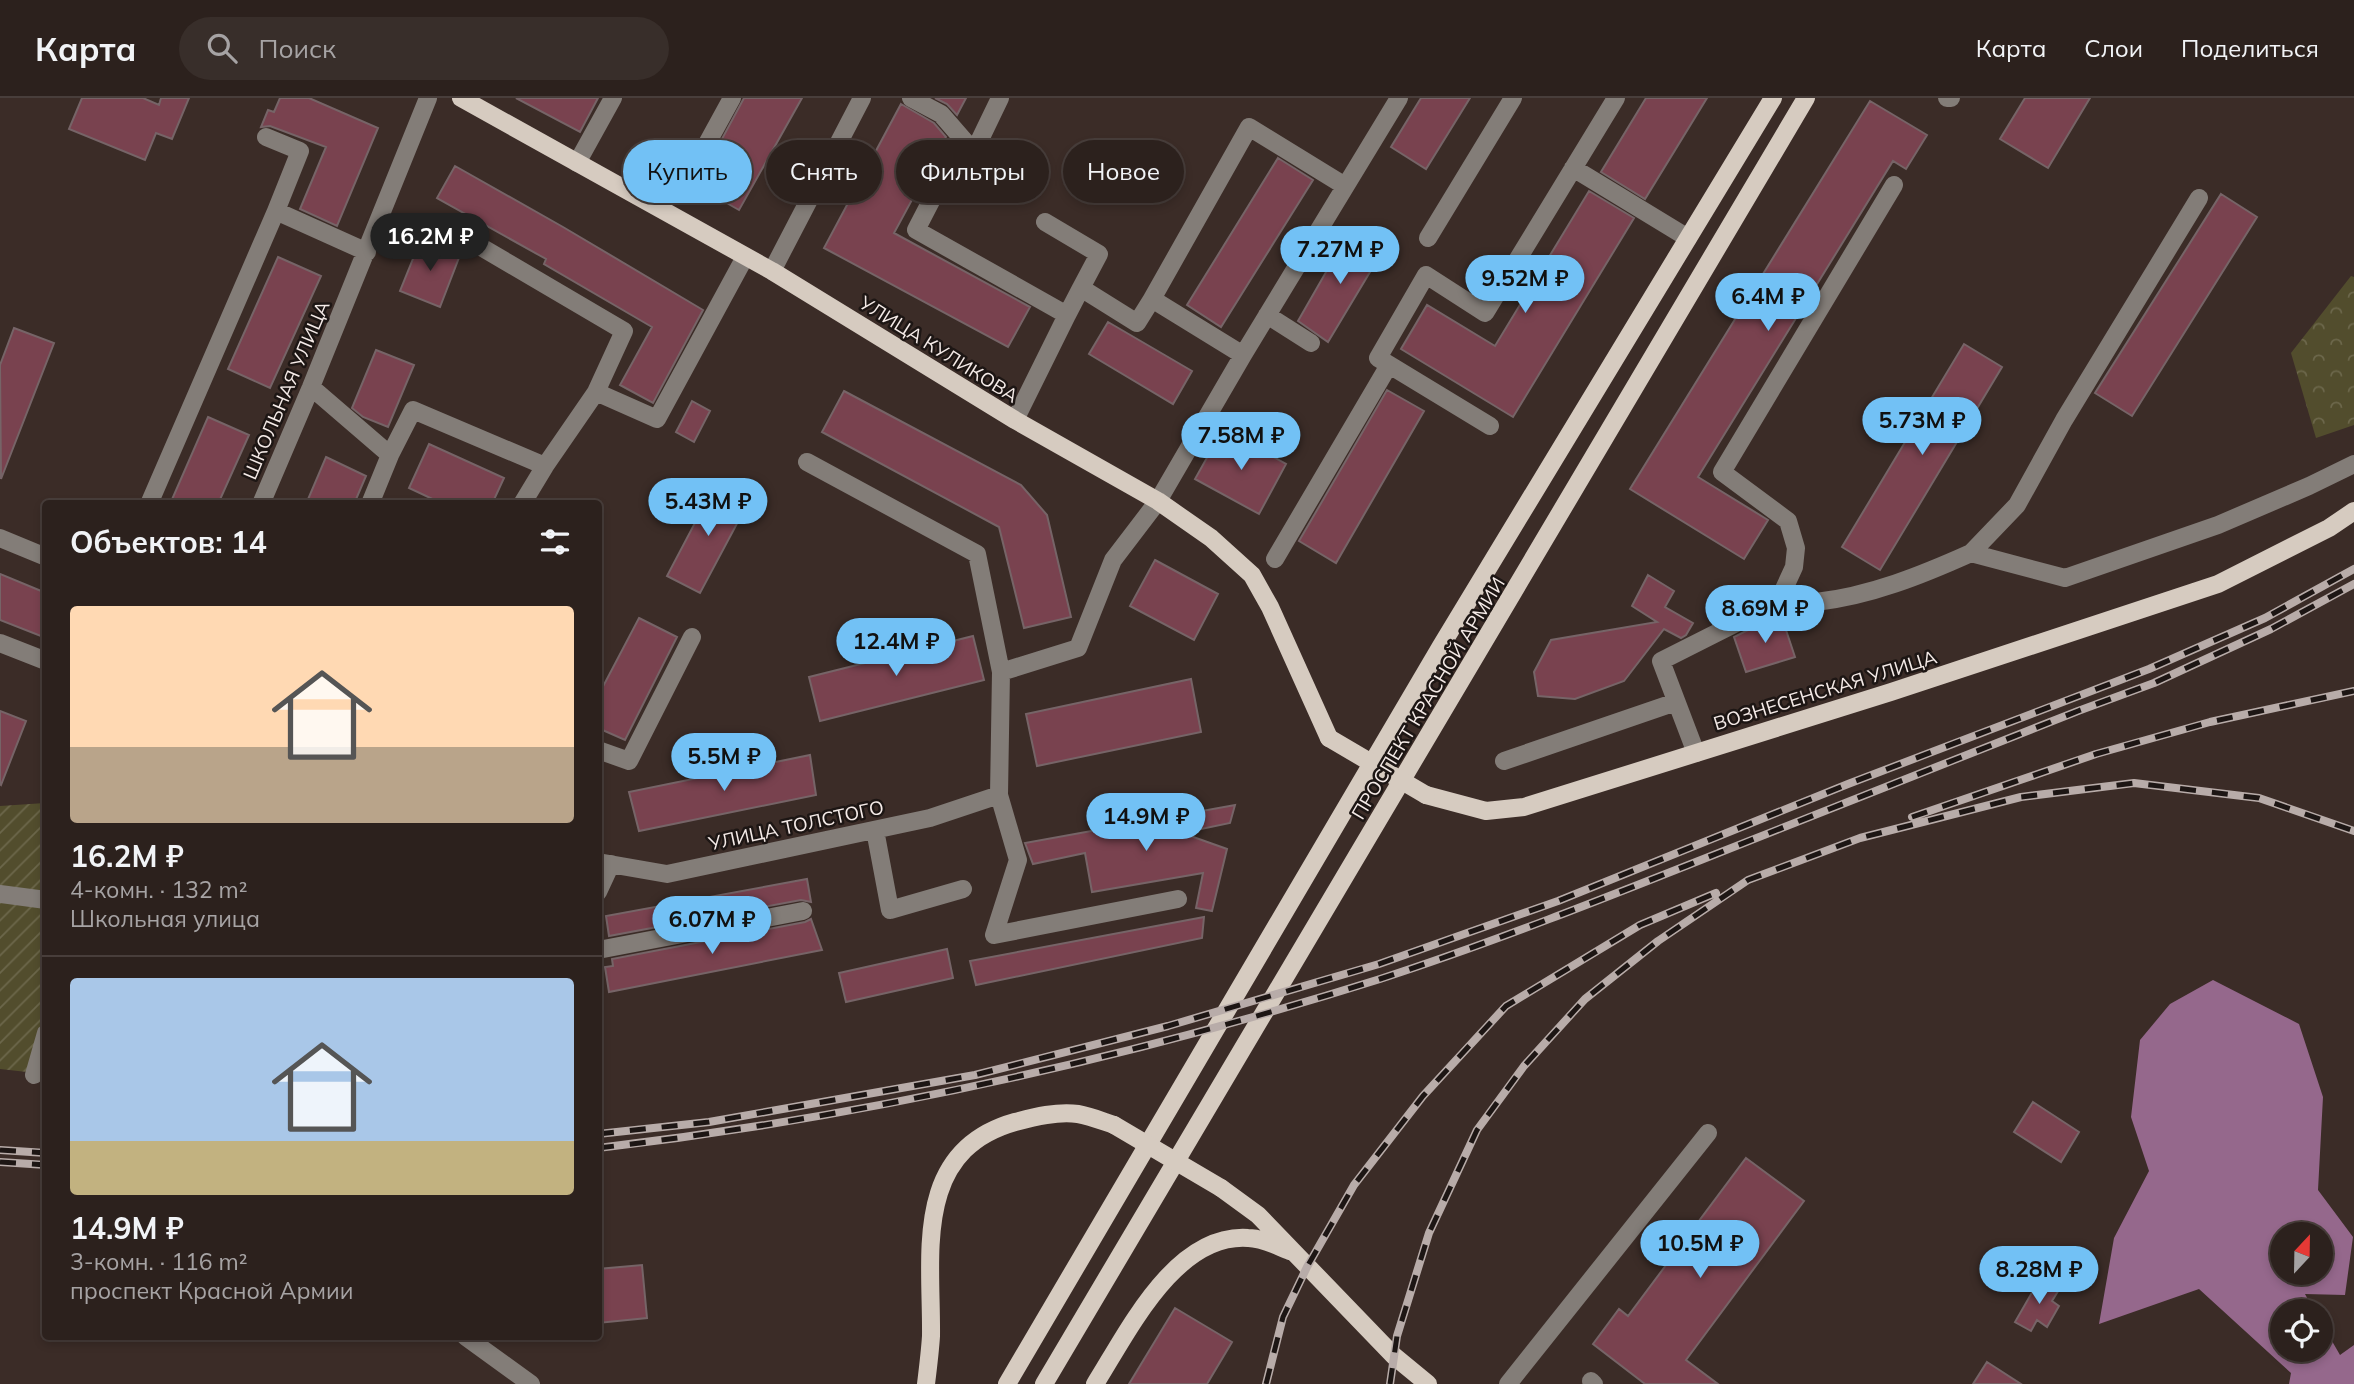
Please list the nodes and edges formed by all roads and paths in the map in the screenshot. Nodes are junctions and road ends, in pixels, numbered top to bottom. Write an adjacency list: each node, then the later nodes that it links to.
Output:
1 (428, 98): 26 (street, ШКОЛЬНАЯ УЛИЦА)
2 (461, 98): 16 (main road, УЛИЦА КУЛИКОВА)
3 (613, 98): 16 (street)
4 (732, 98): 15 (street)
5 (862, 98): 28 (street)
6 (911, 98): 14 (street)
7 (1000, 98): 14 (street)
8 (1399, 98): 19 (street)
9 (1513, 98): 23 (street)
10 (1616, 98): 17 (street)
11 (1773, 98): 24 (main road, ПРОСПЕКТ КРАСНОЙ АРМИИ)
12 (1806, 98): 81 (main road, ПРОСПЕКТ КРАСНОЙ АРМИИ)
13 (266, 137): 21 (street)
14 (963, 139): 31 (street)
15 (709, 140)
16 (577, 163): 27 (main road, УЛИЦА КУЛИКОВА)
17 (1573, 168): 24 (street); 35 (street)
18 (1894, 185): 54 (street)
19 (1345, 186): 30 (street); 32 (street)
20 (2199, 198): 51 (street)
21 (276, 211): 26 (street); 44 (street)
22 (1045, 222): 29 (street)
23 (1427, 238)
24 (1688, 238): 80 (main road, ПРОСПЕКТ КРАСНОЙ АРМИИ)
25 (481, 247): 37 (street)
26 (367, 252): 36 (street, ШКОЛЬНАЯ УЛИЦА)
27 (745, 257): 28 (main road, УЛИЦА КУЛИКОВА); 37 (street)
28 (772, 271): 38 (main road, УЛИЦА КУЛИКОВА)
29 (1081, 288): 30 (street); 31 (street)
30 (1152, 299): 34 (street)
31 (1067, 315): 38 (street)
32 (1267, 315): 33 (street); 34 (street)
33 (1311, 343)
34 (1243, 355): 48 (street)
35 (1390, 365): 39 (street); 53 (street)
36 (311, 387): 40 (street); 45 (street, ШКОЛЬНАЯ УЛИЦА)
37 (596, 392): 43 (street)
38 (1015, 420): 48 (main road, УЛИЦА КУЛИКОВА)
39 (1490, 426)
40 (390, 455): 43 (street); 46 (street)
41 (807, 461): 58 (street)
42 (2354, 464): 51 (street)
43 (545, 466): 47 (street)
44 (151, 500)
45 (263, 500)
46 (372, 500)
47 (524, 500)
48 (1158, 501): 58 (street); 60 (main road, УЛИЦА КУЛИКОВА)
49 (2354, 512): 62 (main road, ВОЗНЕСЕНСКАЯ УЛИЦА)
50 (0, 538): 52 (street)
51 (1971, 553): 54 (street)
52 (42, 555)
53 (1275, 559)
54 (1778, 602): 59 (street)
55 (692, 637): 61 (street)
56 (0, 643): 57 (street)
57 (42, 659)
58 (1000, 672): 64 (street)
59 (1676, 702): 62 (street); 63 (street)
60 (1319, 713): 62 (main road, ВОЗНЕСЕНСКАЯ УЛИЦА, bridge)
61 (602, 751)
62 (1696, 753)
63 (1504, 761)
64 (999, 795): 65 (street, УЛИЦА ТОЛСТОГО); 70 (street)
65 (875, 830): 66 (street, УЛИЦА ТОЛСТОГО); 67 (street)
66 (605, 863)
67 (963, 889)
68 (0, 894): 69 (street)
69 (42, 899)
70 (1178, 899)
71 (803, 911): 72 (street)
72 (602, 949)
73 (42, 1047): 74 (street)
74 (34, 1075)
75 (1708, 1133): 84 (street)
76 (1294, 1252): 79 (main road, bridge); 82 (main road); 83 (main road)
77 (470, 1340): 78 (street)
78 (531, 1384)
79 (926, 1384)
80 (1007, 1384)
81 (1044, 1384)
82 (1095, 1384)
83 (1428, 1384)
84 (1507, 1384)

